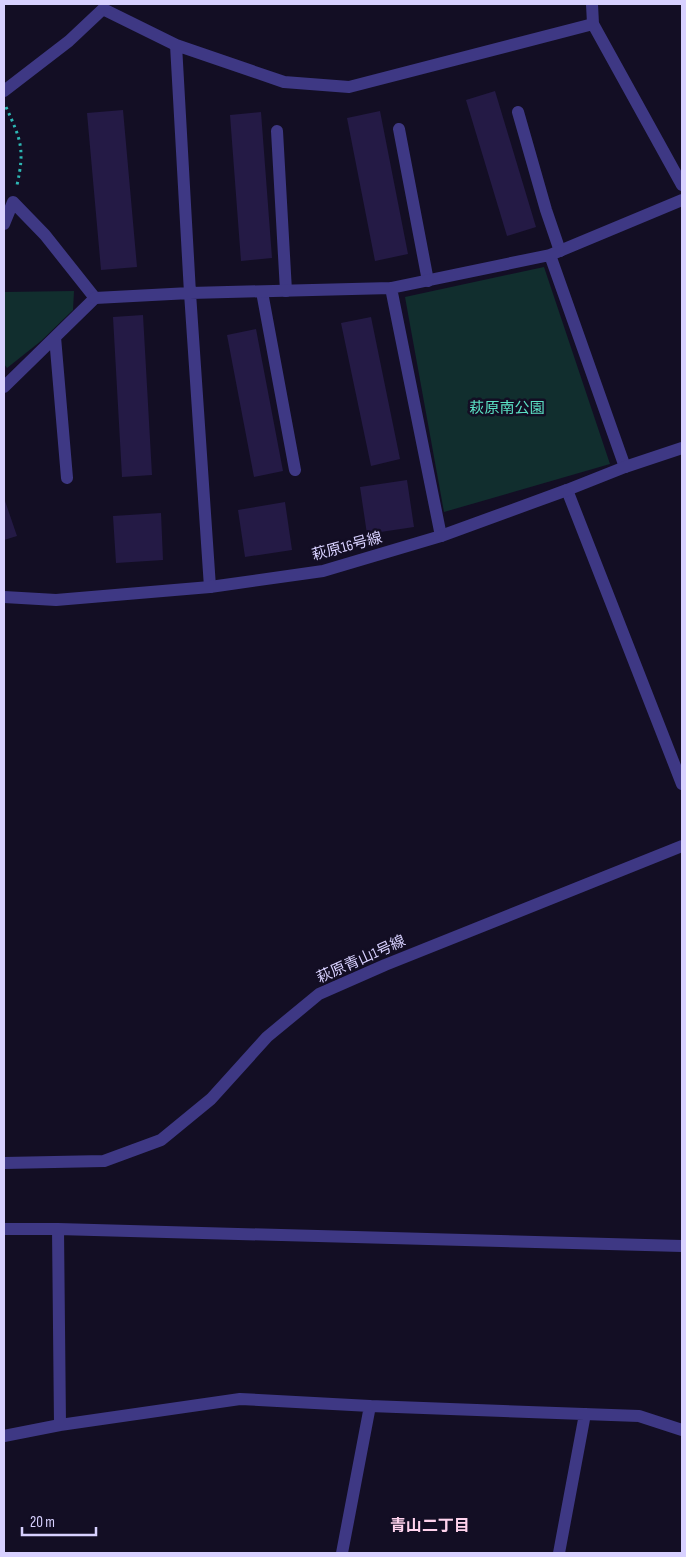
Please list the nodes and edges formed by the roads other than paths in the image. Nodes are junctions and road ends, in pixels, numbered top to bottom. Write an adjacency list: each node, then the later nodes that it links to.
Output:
1 (592, 4): 3 (street)
2 (102, 7): 4 (street); 5 (street)
3 (593, 24): 4 (street); 9 (street)
4 (176, 45): 17 (street)
5 (4, 91)
6 (518, 112): 12 (street)
7 (399, 130): 13 (street)
8 (277, 131): 15 (street)
9 (682, 185)
10 (682, 200): 12 (street)
11 (4, 224): 18 (street)
12 (555, 253): 13 (street); 22 (street)
13 (428, 281): 14 (street)
14 (391, 288): 15 (street); 26 (street)
15 (286, 291): 16 (street)
16 (262, 292): 17 (street); 23 (street)
17 (190, 293): 18 (street); 27 (street)
18 (95, 298): 19 (street)
19 (55, 337): 20 (street); 24 (street)
20 (4, 387)
21 (682, 448): 22 (street, 萩原16号線)
22 (625, 467): 25 (street, 萩原16号線)
23 (295, 470)
24 (67, 478)
25 (567, 490): 26 (street, 萩原16号線); 29 (street)
26 (441, 536): 27 (street, 萩原16号線)
27 (210, 588): 28 (street, 萩原16号線)
28 (4, 598)
29 (682, 784)
30 (682, 846): 31 (street, 萩原青山1号線)
31 (4, 1163)
32 (4, 1228): 33 (street)
33 (58, 1229): 34 (street); 37 (street)
34 (682, 1246)
35 (370, 1406): 36 (street); 37 (street); 40 (street)
36 (585, 1414): 38 (street); 41 (street)
37 (60, 1425): 39 (street)
38 (682, 1430)
39 (4, 1436)
40 (342, 1553)
41 (559, 1553)

